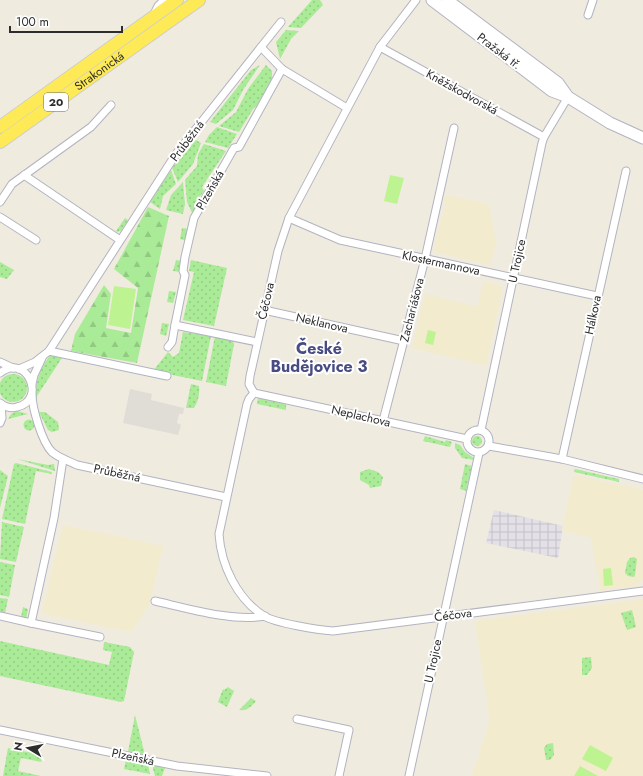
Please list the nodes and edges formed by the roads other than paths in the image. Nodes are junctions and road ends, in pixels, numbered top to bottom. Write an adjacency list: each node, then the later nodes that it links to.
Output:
1 (164, 0): 9 (street)
2 (177, 0): 9 (main road, Strakonická / 20)
3 (199, 0): 21 (main road, Strakonická / 20)
4 (416, 0): 11 (street, Čéčova)
5 (432, 0): 14 (street, Pražská tř.)
6 (447, 0): 14 (street, Pražská tř.)
7 (593, 0): 8 (street)
8 (588, 15)
9 (153, 17): 17 (main road, Strakonická / 20)
10 (281, 22): 12 (street, Průběžná)
11 (380, 46): 16 (street, Čéčova); 19 (street, Kněžskodvorská)
12 (261, 47): 13 (street); 28 (street, Průběžná)
13 (282, 69): 16 (street); 33 (street, Plzeňská)
14 (568, 97): 19 (street, U Trojice); 20 (street, Pražská tř.)
15 (111, 105): 23 (street)
16 (347, 108): 26 (street, Čéčova)
17 (0, 127)
18 (454, 128): 29 (street, Zachariášova)
19 (544, 137): 30 (street, U Trojice)
20 (643, 138)
21 (0, 142)
22 (626, 171): 31 (street, Hálkova)
23 (24, 176): 24 (street); 28 (street)
24 (0, 202)
25 (0, 217): 27 (street)
26 (289, 218): 29 (street, Klostermannova); 32 (street, Čéčova)
27 (36, 240)
28 (120, 240): 37 (street, Průběžná)
29 (425, 259): 30 (street, Klostermannova); 34 (street, Zachariášova)
30 (513, 278): 31 (street, Klostermannova); 51 (street, U Trojice)
31 (597, 296): 56 (street, Hálkova)
32 (264, 310): 34 (street, Neklanova); 35 (street, Čéčova)
33 (175, 325): 35 (street); 36 (street, Plzeňská)
34 (404, 341): 50 (street, Zachariášova)
35 (257, 342): 44 (street, Čéčova)
36 (168, 347)
37 (49, 350): 38 (street, Průběžná); 42 (street)
38 (42, 358): 40 (street, Průběžná); 43 (street, Průběžná)
39 (0, 362): 40 (street)
40 (16, 369): 41 (street, Průběžná); 43 (street)
41 (0, 373)
42 (167, 376)
43 (32, 384): 45 (street, Průběžná)
44 (254, 393): 50 (street, Neplachova); 58 (street, Čéčova)
45 (32, 394): 47 (street); 48 (street, Průběžná)
46 (1, 404): 47 (street); 49 (street)
47 (18, 407): 48 (street); 49 (street)
48 (34, 412): 55 (street, Průběžná)
49 (1, 421)
50 (383, 421): 52 (street, Neplachova)
51 (481, 430): 52 (street); 53 (street)
52 (467, 439): 54 (street)
53 (489, 446): 54 (street); 56 (street)
54 (478, 453): 63 (street, U Trojice)
55 (63, 459): 58 (street, Průběžná); 64 (street)
56 (562, 459): 57 (street)
57 (643, 479)
58 (226, 497): 62 (street, Čéčova)
59 (643, 591): 63 (street, Čéčova)
60 (155, 602): 62 (street, Čéčova)
61 (0, 616): 64 (street)
62 (265, 616): 63 (street, Čéčova)
63 (442, 617): 70 (street, U Trojice)
64 (31, 623): 65 (street)
65 (100, 637)
66 (297, 719): 69 (street)
67 (0, 730): 68 (street, Plzeňská)
68 (267, 776)
69 (339, 776)
70 (409, 776)

